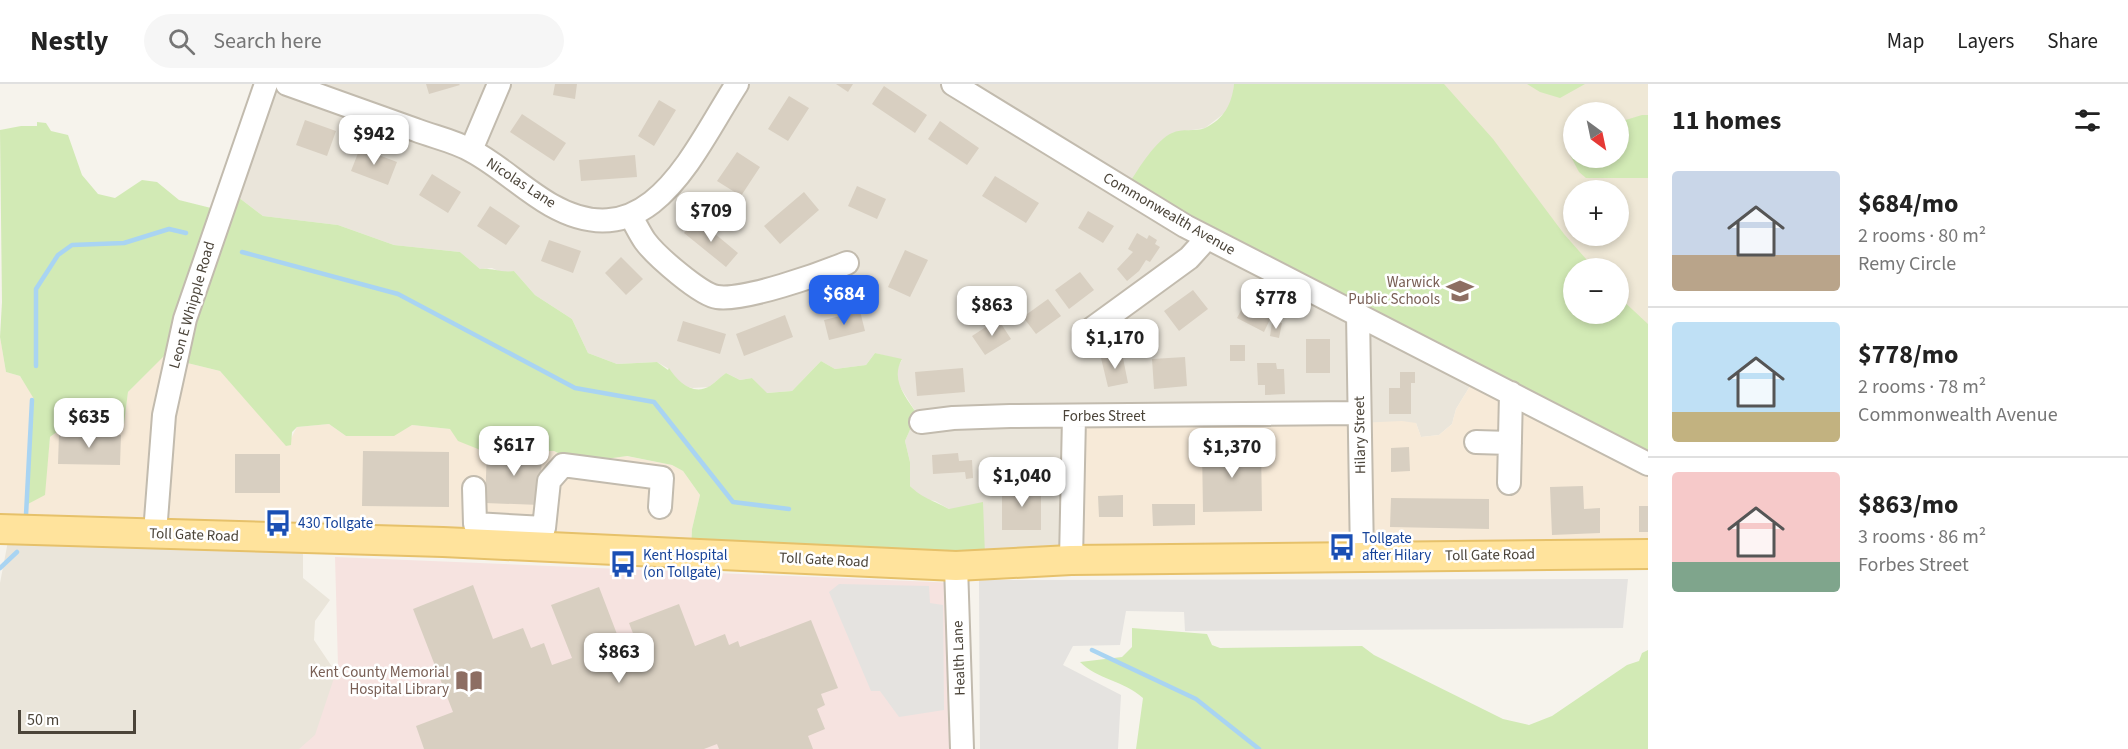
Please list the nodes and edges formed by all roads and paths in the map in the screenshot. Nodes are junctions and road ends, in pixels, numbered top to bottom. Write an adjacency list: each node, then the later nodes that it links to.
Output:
1 (266, 84): 23 (street, Leon E Whipple Road)
2 (287, 84): 6 (street, Nicolas Lane)
3 (499, 84): 6 (street)
4 (737, 84): 7 (street, Nicolas Lane)
5 (953, 84): 8 (street, Commonwealth Avenue)
6 (471, 150): 7 (street, Nicolas Lane)
7 (631, 217): 9 (street)
8 (1207, 238): 10 (street, Commonwealth Avenue); 11 (street)
9 (847, 264)
10 (1358, 314): 12 (street, Commonwealth Avenue); 13 (street, Hilary Street)
11 (1086, 333)
12 (1511, 393): 17 (street); 18 (street, Commonwealth Avenue)
13 (1359, 413): 14 (street, Forbes Street); 27 (street, Hilary Street)
14 (1074, 417): 15 (street, Forbes Street); 28 (street)
15 (921, 422)
16 (1476, 442): 17 (street)
17 (1510, 443): 19 (street)
18 (1648, 464)
19 (1509, 483)
20 (474, 488): 24 (street)
21 (660, 507): 25 (street)
22 (0, 529): 23 (main road, Toll Gate Road)
23 (155, 533): 24 (main road, Toll Gate Road)
24 (474, 534): 25 (main road, Toll Gate Road)
25 (537, 537): 29 (main road, Toll Gate Road)
26 (1648, 554): 27 (main road, Toll Gate Road)
27 (1362, 556): 28 (main road, Toll Gate Road)
28 (1071, 560): 29 (main road, Toll Gate Road)
29 (956, 566): 30 (street, Health Lane)
30 (962, 749)

